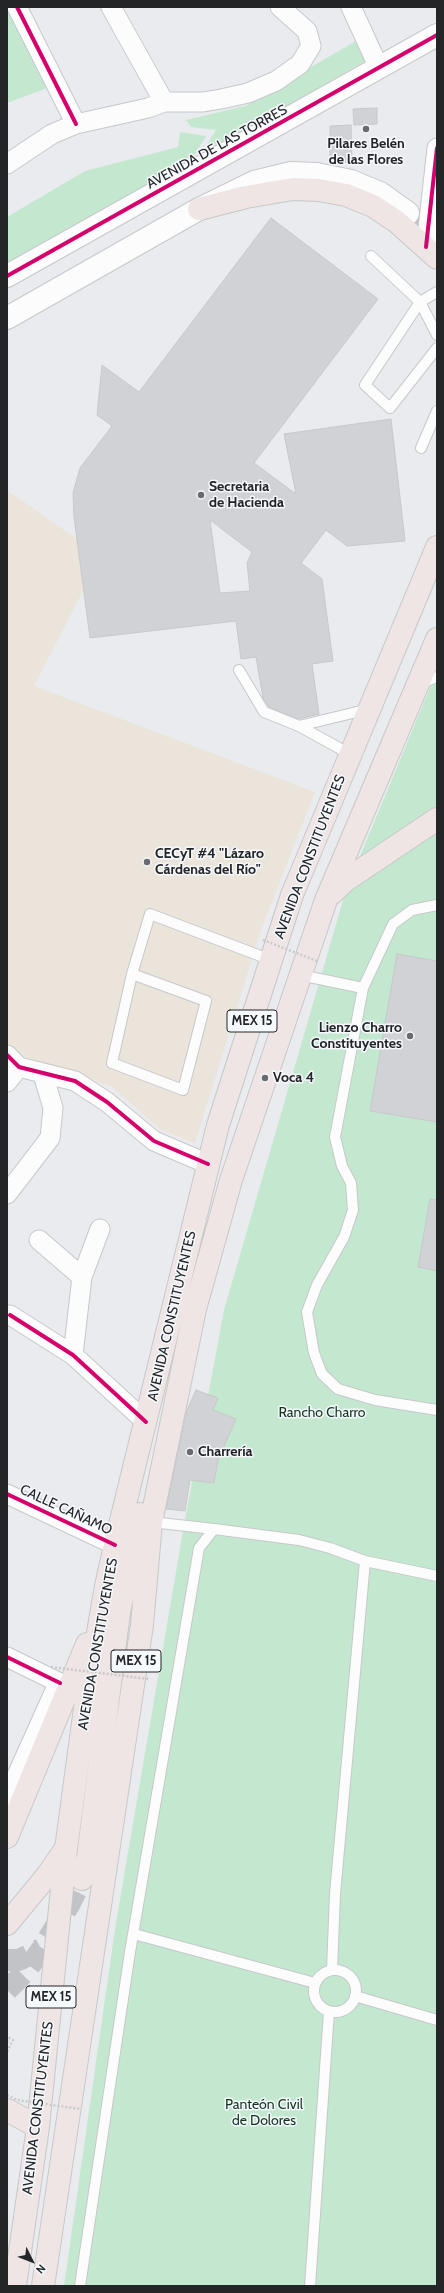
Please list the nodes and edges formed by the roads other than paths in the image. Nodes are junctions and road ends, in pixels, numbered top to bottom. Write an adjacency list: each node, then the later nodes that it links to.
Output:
1 (17, 7): 8 (street)
2 (111, 7): 7 (street)
3 (280, 7): 7 (street)
4 (351, 7): 6 (street)
5 (437, 35): 6 (street, AVENIDA DE LAS TORRES)
6 (379, 68): 15 (street, AVENIDA DE LAS TORRES)
7 (164, 102): 8 (street)
8 (76, 124): 10 (street)
9 (437, 148): 13 (street)
10 (7, 164)
11 (199, 209): 12 (street); 13 (highway); 18 (street)
12 (408, 213)
13 (431, 253)
14 (371, 256): 17 (lane)
15 (7, 276)
16 (437, 292): 17 (lane)
17 (420, 302): 19 (lane); 20 (lane)
18 (7, 318)
19 (437, 336)
20 (437, 348)
21 (437, 411): 22 (lane)
22 (421, 448)
23 (437, 547): 27 (highway, AVENIDA CONSTITUYENTES / MEX 15)
24 (437, 639): 26 (highway, AVENIDA CONSTITUYENTES / MEX 15)
25 (239, 670): 28 (lane)
26 (427, 681): 31 (highway, AVENIDA CONSTITUYENTES / MEX 15)
27 (369, 709): 28 (lane); 29 (highway, AVENIDA CONSTITUYENTES / MEX 15)
28 (299, 726): 29 (lane)
29 (350, 757): 33 (highway, AVENIDA CONSTITUYENTES / MEX 15)
30 (437, 819): 31 (highway)
31 (326, 900): 35 (highway, AVENIDA CONSTITUYENTES / MEX 15)
32 (437, 905): 36 (lane)
33 (272, 960): 34 (lane); 40 (highway, AVENIDA CONSTITUYENTES / MEX 15)
34 (132, 974): 34 (lane)
35 (300, 975): 36 (lane); 47 (highway, AVENIDA CONSTITUYENTES / MEX 15)
36 (363, 988): 48 (lane)
37 (13, 1061): 38 (street); 39 (street)
38 (43, 1074): 40 (street); 41 (street)
39 (7, 1082)
40 (208, 1164): 49 (highway, AVENIDA CONSTITUYENTES / MEX 15)
41 (7, 1194)
42 (100, 1229): 44 (street)
43 (39, 1240): 44 (street)
44 (82, 1277): 46 (street)
45 (10, 1315): 46 (street)
46 (73, 1355): 49 (street)
47 (179, 1385): 51 (highway, AVENIDA CONSTITUYENTES / MEX 15); 63 (highway)
48 (437, 1410)
49 (146, 1422): 53 (highway, AVENIDA CONSTITUYENTES / MEX 15)
50 (7, 1494): 53 (street, CALLE CAÑAMO)
51 (151, 1522): 52 (lane); 74 (highway, AVENIDA CONSTITUYENTES / MEX 15)
52 (214, 1529): 54 (lane); 65 (lane)
53 (115, 1545): 56 (highway, AVENIDA CONSTITUYENTES / MEX 15)
54 (366, 1561): 55 (lane); 66 (lane)
55 (437, 1576)
56 (106, 1586): 58 (highway); 62 (highway, AVENIDA CONSTITUYENTES / MEX 15)
57 (7, 1657): 59 (street)
58 (81, 1663): 59 (street); 61 (highway)
59 (56, 1675): 60 (street)
60 (7, 1801)
61 (7, 1837)
62 (66, 1848): 64 (highway); 72 (highway, AVENIDA CONSTITUYENTES / MEX 15)
63 (82, 1879)
64 (7, 1924)
65 (134, 1934): 67 (lane); 75 (lane)
66 (332, 1970): 67 (lane); 68 (lane)
67 (316, 1984): 69 (lane)
68 (355, 1996): 69 (lane); 70 (lane)
69 (330, 2011): 76 (lane)
70 (437, 2020)
71 (7, 2110): 72 (highway)
72 (38, 2127): 73 (highway, AVENIDA CONSTITUYENTES / MEX 15)
73 (15, 2286)
74 (43, 2286)
75 (80, 2286)
76 (310, 2286)

